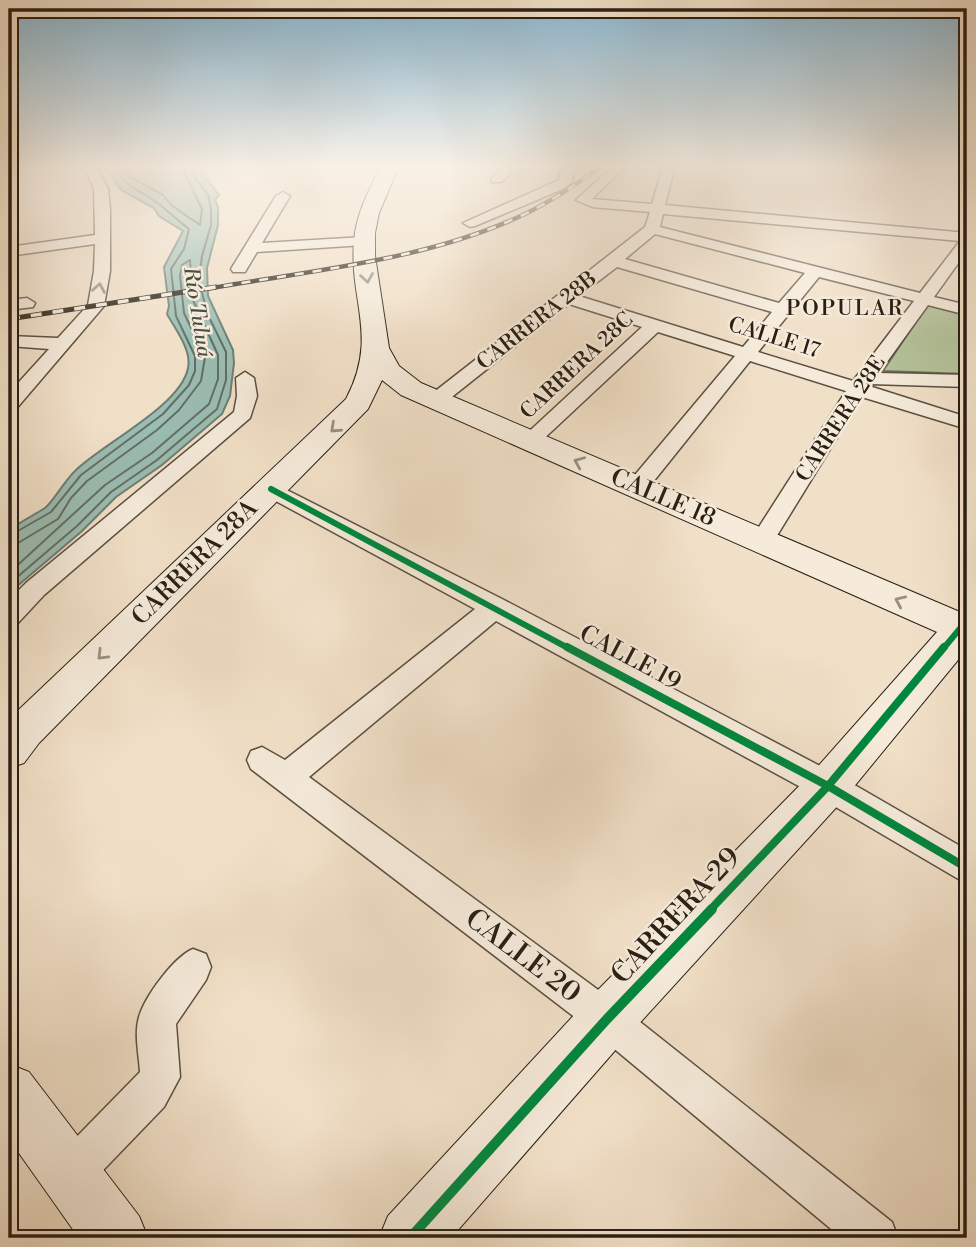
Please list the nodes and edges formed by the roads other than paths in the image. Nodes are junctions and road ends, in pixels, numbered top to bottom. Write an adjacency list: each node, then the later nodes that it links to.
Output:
1 (103, 224): 7 (street)
2 (267, 224): 10 (street)
3 (368, 224): 9 (street, CARRERA 28A)
4 (654, 224): 6 (street)
5 (804, 224): 8 (street)
6 (652, 229): 12 (street, CARRERA 28B); 14 (street)
7 (103, 238): 11 (street); 23 (street, one-way to 7)
8 (967, 239): 16 (street, CARRERA 28E)
9 (364, 241): 10 (street); 24 (street, CARRERA 28A, one-way to 24)
10 (253, 248): 13 (street)
11 (9, 251)
12 (614, 261): 15 (street, CARRERA 28B); 19 (street)
13 (239, 269)
14 (814, 272): 16 (street); 19 (street)
15 (567, 298): 21 (street, CALLE 17); 30 (street, CARRERA 28B)
16 (925, 300): 20 (street); 28 (street, CARRERA 28E)
17 (27, 303): 18 (street)
18 (9, 305)
19 (781, 309): 25 (street)
20 (967, 310)
21 (655, 325): 25 (street, CALLE 17); 33 (street, CARRERA 28C)
22 (9, 341): 23 (street)
23 (63, 344): 31 (street)
24 (376, 348): 29 (street, CARRERA 28A); 30 (street, CALLE 18)
25 (745, 353): 28 (street, CALLE 17); 34 (street)
26 (245, 379): 38 (street)
27 (967, 381): 28 (street)
28 (862, 383): 32 (street, CALLE 17); 36 (street, CARRERA 28E)
29 (363, 394): 30 (street); 35 (street, CARRERA 28A, one-way to 35)
30 (423, 394): 33 (street, CALLE 18)
31 (9, 405)
32 (967, 423)
33 (530, 441): 34 (street, CALLE 18, one-way to 33)
34 (636, 487): 36 (street, CALLE 18)
35 (271, 488): 37 (street, CALLE 19); 40 (street, CARRERA 28A, one-way to 40)
36 (762, 541): 39 (street, CALLE 18, one-way to 36)
37 (495, 607): 41 (street, CALLE 19); 44 (street, CALLE 20)
38 (9, 616)
39 (966, 626): 41 (street, CARRERA 29)
40 (9, 750)
41 (828, 786): 42 (street, CALLE 19); 44 (street, CARRERA 29)
42 (967, 868)
43 (193, 967): 46 (street)
44 (607, 1019): 48 (street, CARRERA 29); 49 (street, CALLE 20)
45 (9, 1092): 46 (street)
46 (70, 1174): 47 (street)
47 (117, 1238)
48 (410, 1238)
49 (876, 1238)

